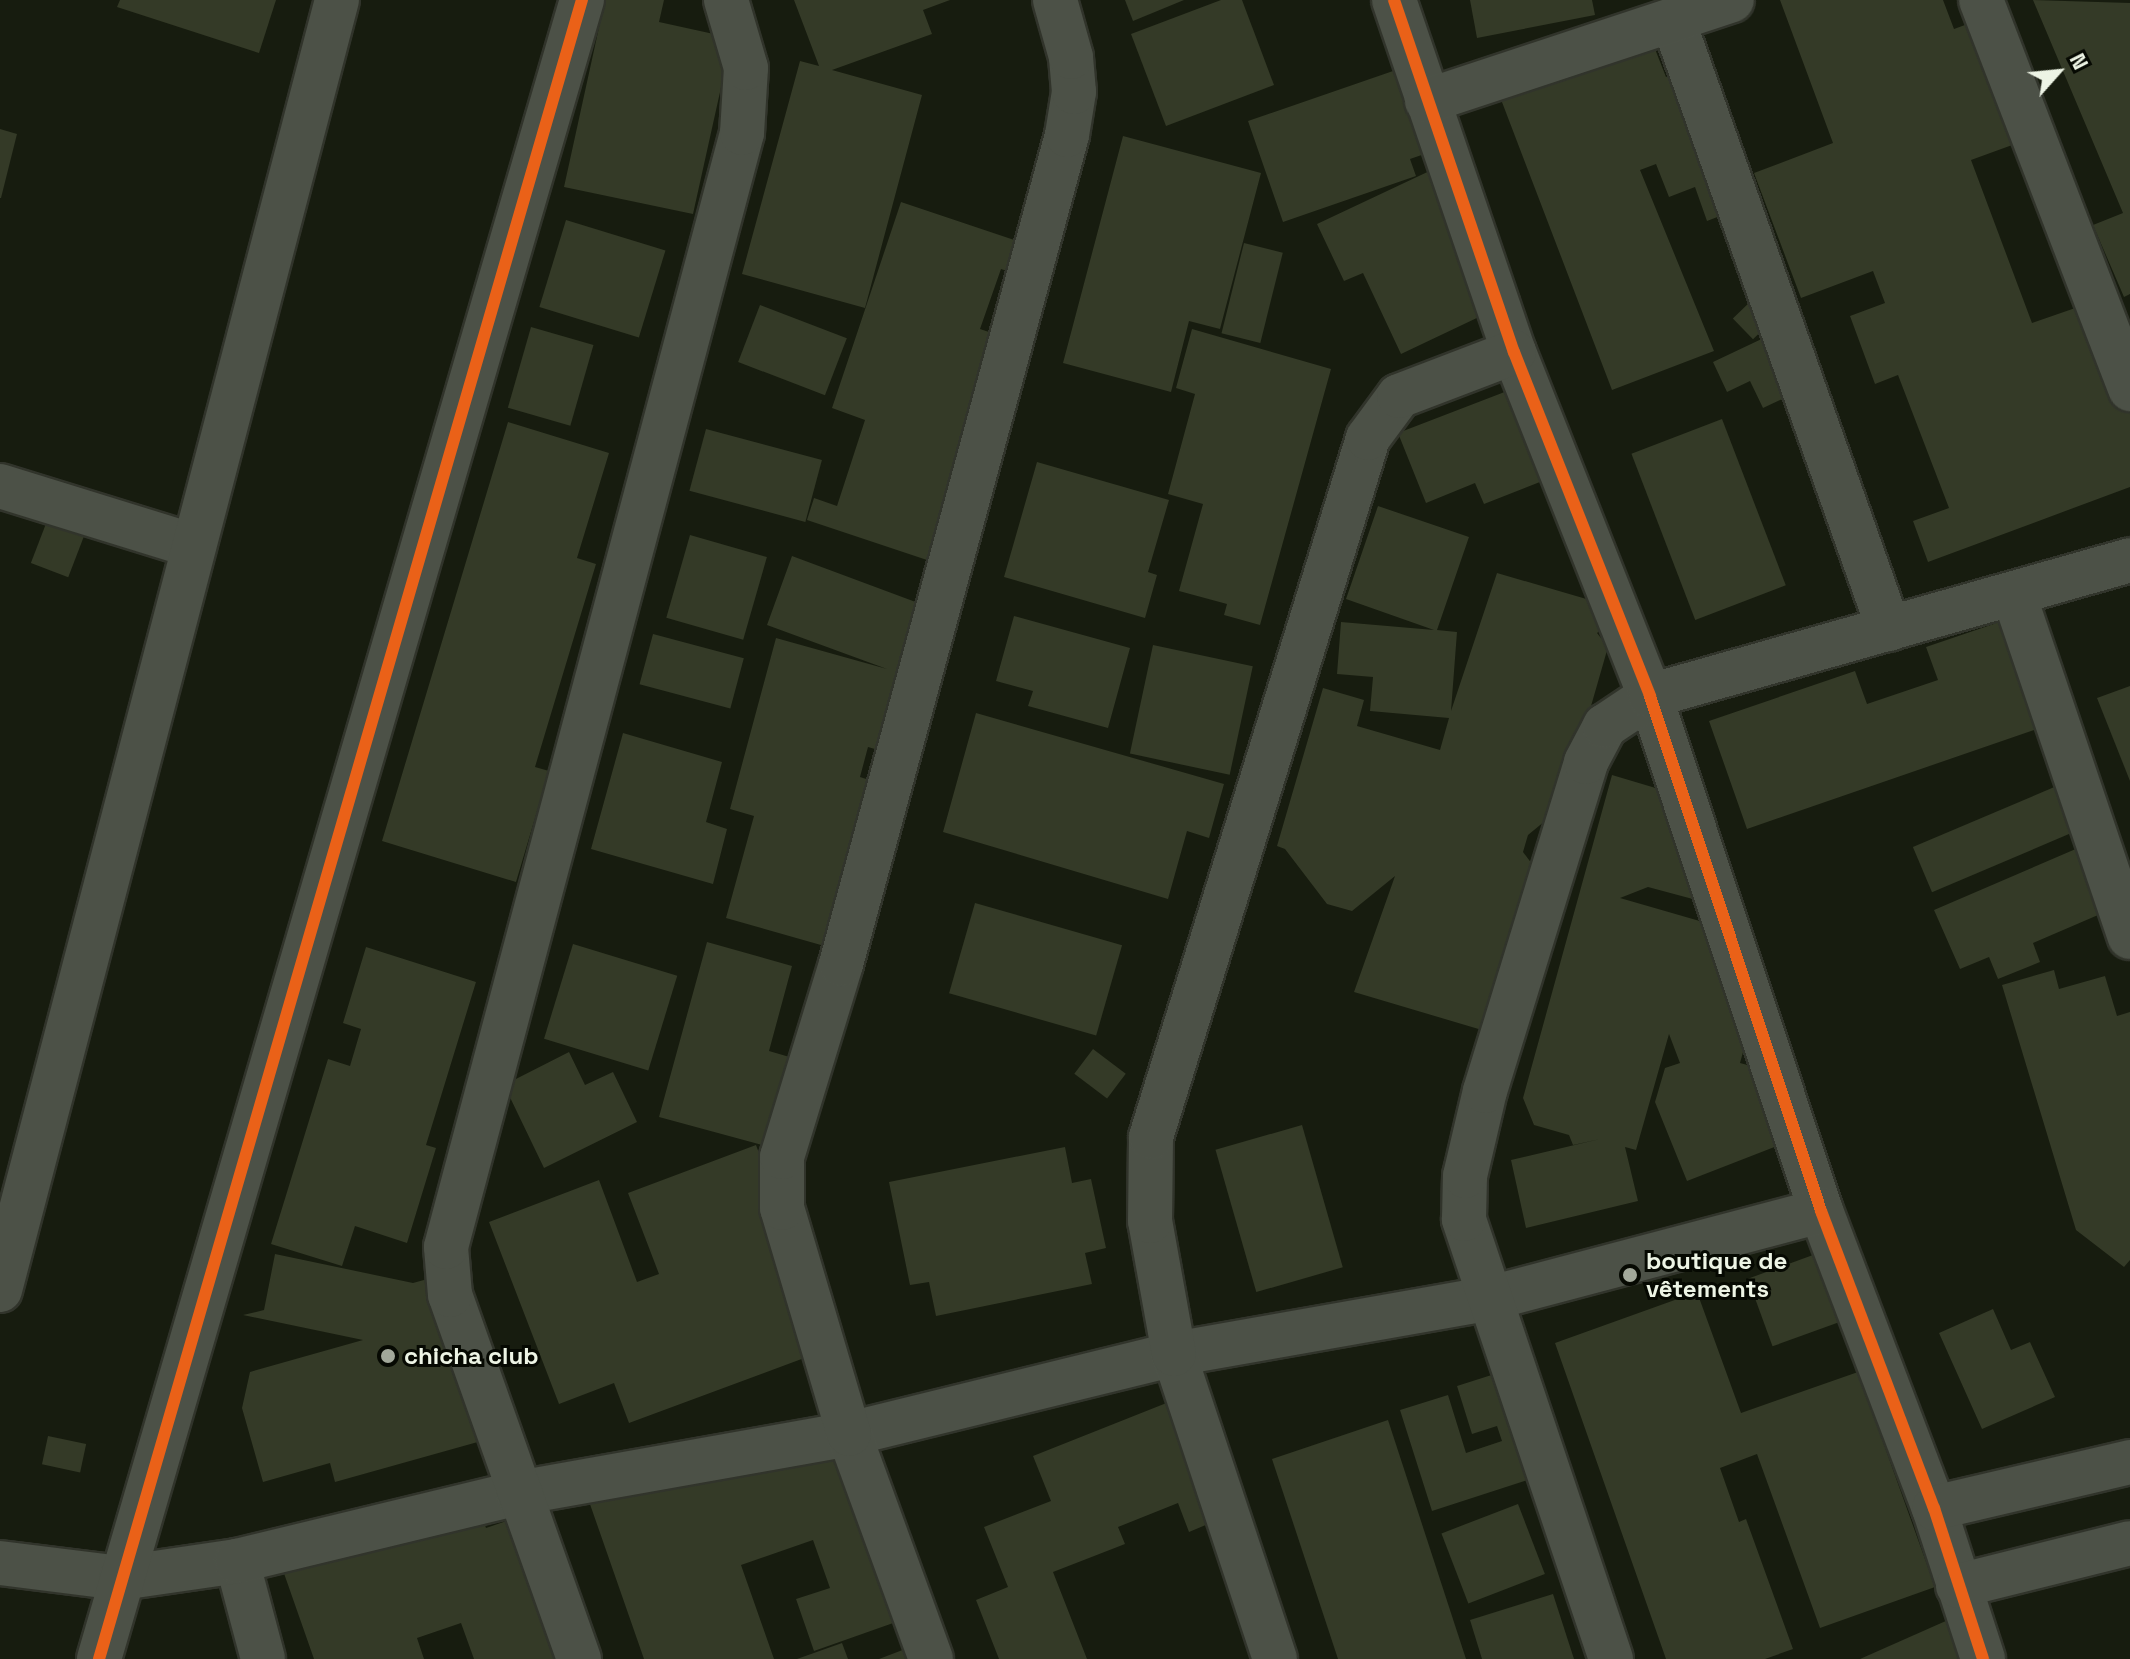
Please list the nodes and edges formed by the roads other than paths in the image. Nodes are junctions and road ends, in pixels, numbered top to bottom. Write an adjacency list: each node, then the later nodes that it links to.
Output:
1 (337, 0): 13 (street)
2 (582, 0): 30 (street)
3 (726, 0): 25 (street)
4 (1055, 0): 23 (street)
5 (1394, 0): 9 (street)
6 (1732, 0): 8 (street)
7 (1981, 0): 11 (street)
8 (1674, 23): 9 (street); 16 (street)
9 (1427, 101): 10 (street)
10 (1514, 352): 17 (street); 22 (street)
11 (2130, 389)
12 (0, 486): 13 (street)
13 (194, 546): 20 (street)
14 (2130, 560): 15 (street)
15 (2014, 595): 16 (street); 18 (street)
16 (1889, 629): 17 (street)
17 (1650, 696): 19 (street); 21 (street)
18 (2130, 937)
19 (1821, 1211): 21 (street); 26 (street)
20 (0, 1290)
21 (1491, 1298): 22 (street); 37 (street)
22 (1174, 1354): 23 (street); 36 (street)
23 (849, 1434): 25 (street); 35 (street)
24 (2130, 1462): 26 (street)
25 (518, 1493): 28 (street); 34 (street)
26 (1934, 1508): 31 (street)
27 (2130, 1543): 31 (street)
28 (237, 1561): 30 (street); 33 (street)
29 (0, 1563): 30 (street)
30 (121, 1578): 32 (street)
31 (1958, 1586): 38 (street)
32 (99, 1659)
33 (263, 1659)
34 (579, 1659)
35 (931, 1659)
36 (1275, 1659)
37 (1611, 1659)
38 (1983, 1659)

